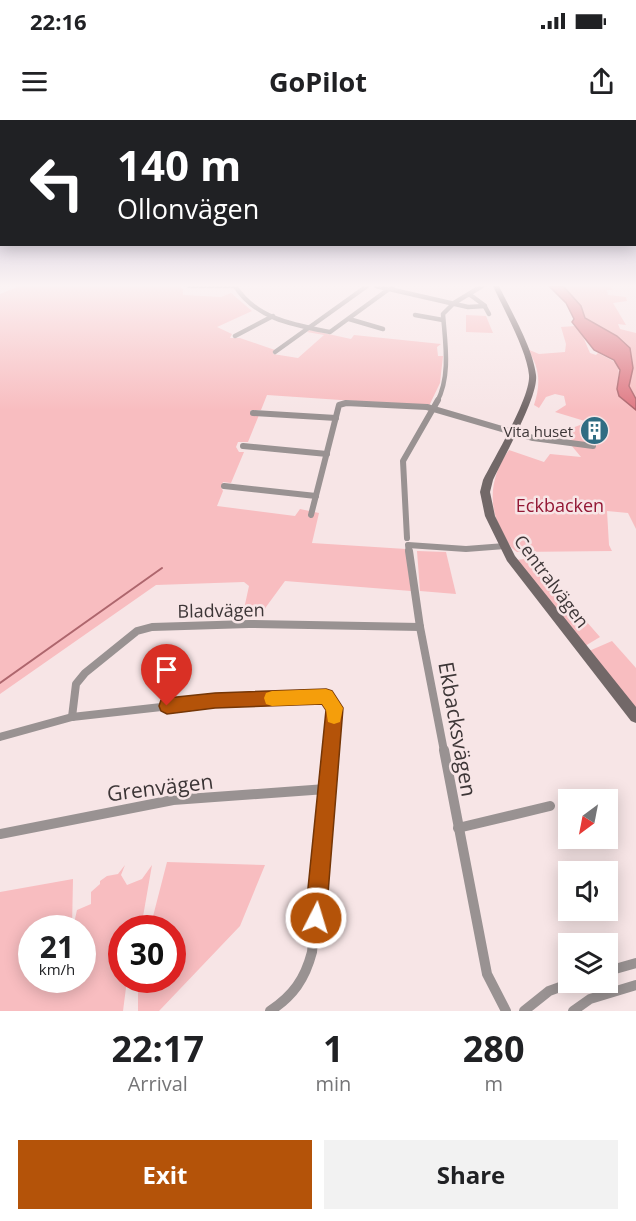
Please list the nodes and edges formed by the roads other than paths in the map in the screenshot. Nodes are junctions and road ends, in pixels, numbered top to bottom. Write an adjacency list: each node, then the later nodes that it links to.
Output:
1 (251, 328): 8 (street)
2 (309, 328): 3 (street); 9 (street)
3 (338, 328)
4 (377, 328): 7 (street)
5 (442, 328): 10 (street)
6 (515, 328): 13 (street, Centralvägen)
7 (382, 329)
8 (235, 336)
9 (275, 352)
10 (435, 408): 12 (street); 13 (street); 20 (street)
11 (253, 413): 12 (street)
12 (336, 418): 16 (street)
13 (510, 432): 15 (street); 21 (street, Centralvägen)
14 (243, 446): 16 (street)
15 (593, 446)
16 (327, 454): 18 (street)
17 (224, 486): 18 (street)
18 (316, 496): 19 (street)
19 (311, 515)
20 (407, 538)
21 (504, 546): 22 (street, Ekbacksvägen); 24 (street, Centralvägen)
22 (420, 627): 23 (street, Bladvägen); 28 (street, Ekbacksvägen)
23 (72, 717): 25 (street); 26 (street)
24 (636, 717)
25 (0, 737)
26 (326, 789): 29 (street, Grenvägen); 34 (street)
27 (550, 807): 28 (street)
28 (458, 828): 35 (street, Ekbacksvägen)
29 (0, 834)
30 (636, 963): 31 (street)
31 (618, 968)
32 (636, 985): 37 (street)
33 (558, 988): 36 (street)
34 (270, 1011)
35 (506, 1011)
36 (524, 1011)
37 (573, 1011)

